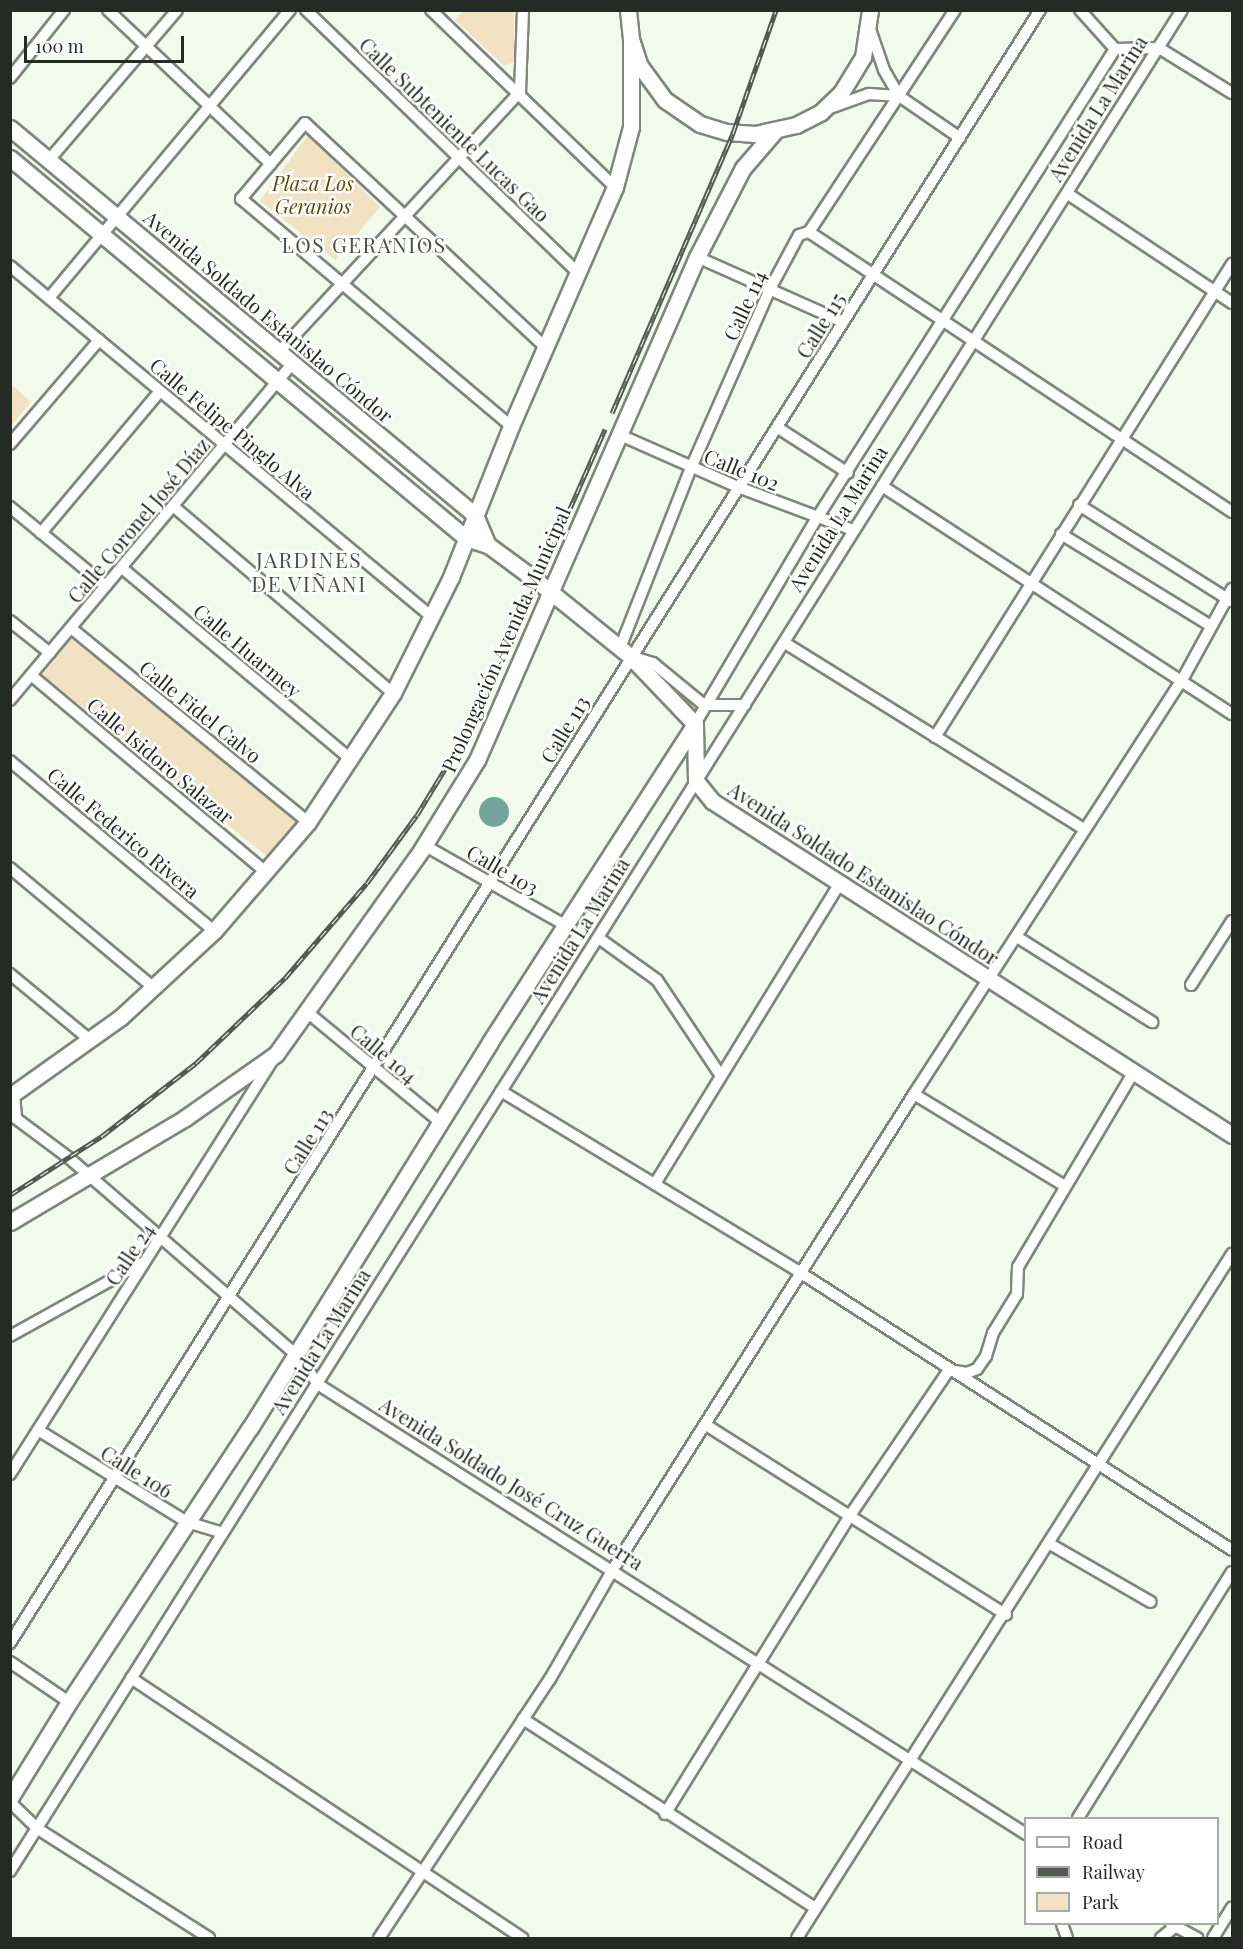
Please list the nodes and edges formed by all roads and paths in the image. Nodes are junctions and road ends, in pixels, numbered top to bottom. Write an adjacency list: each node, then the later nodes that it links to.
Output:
1 (64, 10): 19 (street)
2 (108, 10): 16 (street)
3 (177, 10): 16 (street)
4 (290, 10): 23 (street)
5 (306, 10): 28 (street, Calle Subteniente Lucas Gao)
6 (431, 10): 20 (street)
7 (523, 10): 20 (street)
8 (628, 10): 15 (street, Prolongación Avenida Municipal)
9 (870, 10): 14 (street, Prolongación Avenida Municipal)
10 (955, 10): 22 (street, Calle 114)
11 (1040, 10): 27 (street, Calle 115)
12 (1080, 10): 18 (street)
13 (1182, 10): 17 (street, Avenida La Marina)
14 (870, 29): 22 (street); 24 (street, Prolongación Avenida Municipal)
15 (631, 39): 26 (street, Prolongación Avenida Municipal); 32 (street, Prolongación Avenida Municipal)
16 (148, 45): 23 (street); 30 (street)
17 (1159, 48): 18 (street); 21 (street); 33 (street, Avenida La Marina)
18 (1115, 49): 49 (street, Avenida La Marina)
19 (10, 78)
20 (520, 92): 28 (street); 32 (street)
21 (1233, 93)
22 (899, 96): 24 (street); 27 (street); 36 (street, Calle 114)
23 (209, 107): 31 (street); 35 (street)
24 (820, 112): 26 (street, Prolongación Avenida Municipal)
25 (10, 128): 30 (street, Avenida Soldado Estanislao Cóndor)
26 (776, 131): 38 (street, Prolongación Avenida Municipal)
27 (960, 138): 42 (street, Calle 115)
28 (458, 157): 34 (street); 41 (street, Calle Subteniente Lucas Gao)
29 (10, 158): 37 (street)
30 (49, 160): 35 (street, Avenida Soldado Estanislao Cóndor)
31 (271, 164): 34 (street); 43 (street)
32 (615, 187): 41 (street, Prolongación Avenida Municipal)
33 (1068, 194): 45 (street); 51 (street, Avenida La Marina)
34 (405, 216): 43 (street); 52 (street)
35 (117, 217): 37 (street); 53 (street, Avenida Soldado Estanislao Cóndor)
36 (809, 232): 42 (street); 44 (street, Calle 114)
37 (102, 235): 46 (street); 55 (street)
38 (697, 257): 44 (street); 59 (street, Prolongación Avenida Municipal)
39 (1233, 264): 45 (street)
40 (10, 266): 46 (street, Calle Felipe Pinglo Alva)
41 (578, 273): 52 (street, Prolongación Avenida Municipal)
42 (872, 275): 48 (street, Calle 115); 49 (street)
43 (342, 284): 53 (street); 57 (street)
44 (770, 289): 48 (street); 63 (street, Calle 114)
45 (1215, 291): 47 (street); 60 (street)
46 (49, 298): 50 (street, Calle Felipe Pinglo Alva)
47 (1233, 303)
48 (843, 322): 58 (street, Calle 115)
49 (942, 322): 51 (street); 64 (street, Avenida La Marina)
50 (99, 340): 56 (street, Calle Felipe Pinglo Alva); 61 (street)
51 (972, 342): 60 (street); 65 (street, Avenida La Marina)
52 (546, 348): 57 (street, Prolongación Avenida Municipal)
53 (279, 352): 54 (street, Avenida Soldado Estanislao Cóndor)
54 (293, 363): 55 (street, Calle Coronel José Díaz); 71 (street, Avenida Soldado Estanislao Cóndor)
55 (278, 381): 62 (street, Calle Coronel José Díaz); 76 (street)
56 (160, 391): 62 (street, Calle Felipe Pinglo Alva); 74 (street)
57 (511, 426): 71 (street, Prolongación Avenida Municipal)
58 (778, 428): 64 (street); 66 (street, Calle 115)
59 (620, 435): 63 (street, Calle 102); 81 (street, Prolongación Avenida Municipal)
60 (1121, 438): 67 (street); 70 (street)
61 (10, 444)
62 (225, 444): 68 (street, Calle Coronel José Díaz); 83 (street, Calle Felipe Pinglo Alva)
63 (691, 468): 66 (street, Calle 102); 88 (street, Calle 114)
64 (848, 473): 72 (street, Avenida La Marina)
65 (882, 486): 73 (street, Avenida La Marina); 79 (street)
66 (738, 487): 72 (street, Calle 102); 88 (street, Calle 115)
67 (1079, 505): 75 (street); 82 (street)
68 (173, 506): 78 (street, Calle Coronel José Díaz); 92 (street)
69 (10, 507): 74 (street)
70 (1233, 512)
71 (475, 515): 76 (street, Prolongación Avenida Municipal); 77 (street, Avenida Soldado Estanislao Cóndor)
72 (817, 518): 73 (street, Calle 102); 94 (street, Avenida La Marina)
73 (853, 530): 87 (street, Avenida La Marina)
74 (41, 533): 80 (street)
75 (1061, 534): 79 (street); 85 (street)
76 (466, 538): 77 (street); 83 (street, Prolongación Avenida Municipal)
77 (488, 545): 81 (street)
78 (122, 568): 80 (street, Calle Coronel José Díaz); 99 (street, Calle Huarmey)
79 (1030, 582): 91 (street); 98 (street)
80 (106, 586): 86 (street, Calle Coronel José Díaz)
81 (551, 591): 88 (street); 104 (street, Prolongación Avenida Municipal)
82 (1231, 596): 85 (street)
83 (432, 617): 92 (street, Prolongación Avenida Municipal)
84 (10, 621): 89 (street)
85 (1211, 626): 91 (street)
86 (71, 628): 89 (street, Calle Coronel José Díaz); 102 (street, Calle Fidel Calvo)
87 (785, 643): 95 (street, Avenida La Marina); 98 (street)
88 (625, 652): 94 (street); 97 (street); 107 (street, Calle 113)
89 (50, 653): 90 (street, Calle Coronel José Díaz)
90 (32, 675): 93 (street, Calle Coronel José Díaz); 106 (street, Calle Isidoro Salazar)
91 (1182, 680): 96 (street); 103 (street)
92 (393, 693): 99 (street, Prolongación Avenida Municipal)
93 (10, 700)
94 (704, 705): 95 (street); 97 (street, Avenida La Marina)
95 (745, 705): 101 (street, Avenida La Marina)
96 (1233, 714)
97 (695, 724): 101 (street); 110 (street, Avenida La Marina)
98 (935, 737): 103 (street)
99 (352, 760): 102 (street, Prolongación Avenida Municipal)
100 (10, 761): 111 (street, Calle Federico Rivera)
101 (696, 781): 108 (street, Avenida Soldado Estanislao Cóndor); 113 (street, Avenida La Marina)
102 (308, 822): 106 (street, Prolongación Avenida Municipal)
103 (1084, 829): 112 (street)
104 (424, 845): 107 (street, Calle 103); 118 (street, Prolongación Avenida Municipal)
105 (10, 868): 117 (street)
106 (267, 873): 111 (street, Prolongación Avenida Municipal)
107 (492, 882): 110 (street, Calle 103); 122 (street, Calle 113)
108 (840, 883): 115 (street, Avenida Soldado Estanislao Cóndor); 124 (street)
109 (1233, 921): 116 (street)
110 (565, 925): 129 (street, Avenida La Marina)
111 (214, 931): 117 (street, Prolongación Avenida Municipal)
112 (1017, 937): 115 (street); 119 (street)
113 (600, 939): 124 (street); 125 (street, Avenida La Marina)
114 (10, 974): 120 (street)
115 (991, 979): 123 (street, Avenida Soldado Estanislao Cóndor); 127 (street)
116 (1191, 985)
117 (154, 988): 120 (street, Prolongación Avenida Municipal)
118 (306, 1011): 121 (street, Prolongación Avenida Municipal); 122 (street, Calle 104)
119 (1152, 1022)
120 (90, 1040): 126 (street, Prolongación Avenida Municipal)
121 (276, 1054): 131 (street, Prolongación Avenida Municipal); 135 (street, Calle 24)
122 (374, 1067): 129 (street, Calle 104); 139 (street, Calle 113)
123 (1134, 1072): 130 (street, Avenida Soldado Estanislao Cóndor); 133 (street)
124 (721, 1076): 132 (street)
125 (501, 1091): 132 (street); 143 (street, Avenida La Marina)
126 (12, 1094): 128 (street, Avenida Soldado José Cruz Guerra)
127 (914, 1094): 133 (street); 138 (street)
128 (13, 1115): 131 (street, Avenida Soldado José Cruz Guerra)
129 (440, 1122): 141 (street, Avenida La Marina)
130 (1233, 1135)
131 (88, 1176): 134 (street, Prolongación Avenida Municipal); 135 (street, Avenida Soldado José Cruz Guerra)
132 (656, 1182): 138 (street)
133 (1064, 1185): 142 (street)
134 (10, 1222)
135 (162, 1238): 137 (street, Calle 24); 139 (street, Avenida Soldado José Cruz Guerra)
136 (1233, 1254): 146 (street)
137 (143, 1263): 140 (street); 145 (street, Calle 24)
138 (801, 1273): 142 (street); 144 (street)
139 (229, 1297): 141 (street, Avenida Soldado José Cruz Guerra); 148 (street, Calle 113)
140 (10, 1336)
141 (295, 1354): 143 (street, Avenida Soldado José Cruz Guerra); 150 (street, Avenida La Marina)
142 (949, 1370): 146 (street); 149 (street)
143 (319, 1385): 151 (street, Avenida La Marina); 154 (street, Avenida Soldado José Cruz Guerra)
144 (706, 1425): 149 (street); 154 (street)
145 (38, 1430): 147 (street, Calle 24); 148 (street, Calle 106)
146 (1098, 1464): 152 (street); 153 (street)
147 (10, 1474)
148 (112, 1478): 150 (street, Calle 106); 158 (street, Calle 113)
149 (849, 1517): 157 (street); 160 (street)
150 (187, 1522): 151 (street, Calle 106); 162 (street, Avenida La Marina)
151 (222, 1533): 161 (street, Avenida La Marina)
152 (1050, 1544): 156 (street); 157 (street)
153 (1233, 1550)
154 (612, 1571): 160 (street, Avenida Soldado José Cruz Guerra); 163 (street)
155 (1233, 1572): 167 (street)
156 (1151, 1602)
157 (1006, 1614): 164 (street)
158 (10, 1643)
159 (10, 1662): 162 (street)
160 (758, 1668): 164 (street, Avenida Soldado José Cruz Guerra); 166 (street)
161 (131, 1678): 168 (street, Avenida La Marina); 171 (street)
162 (69, 1702): 165 (street, Avenida La Marina)
163 (523, 1719): 166 (street); 171 (street)
164 (908, 1763): 169 (street, Avenida Soldado José Cruz Guerra); 173 (street)
165 (10, 1800): 168 (street)
166 (665, 1814): 173 (street)
167 (1079, 1817)
168 (38, 1829): 170 (street, Avenida La Marina); 175 (street)
169 (1024, 1833)
170 (10, 1871)
171 (421, 1872): 176 (street); 177 (street)
172 (1233, 1907): 181 (street)
173 (815, 1908): 178 (street)
174 (1174, 1925): 179 (street); 180 (street)
175 (209, 1938)
176 (379, 1938)
177 (523, 1938)
178 (797, 1938)
179 (1161, 1938)
180 (1197, 1938)
181 (1213, 1938)

